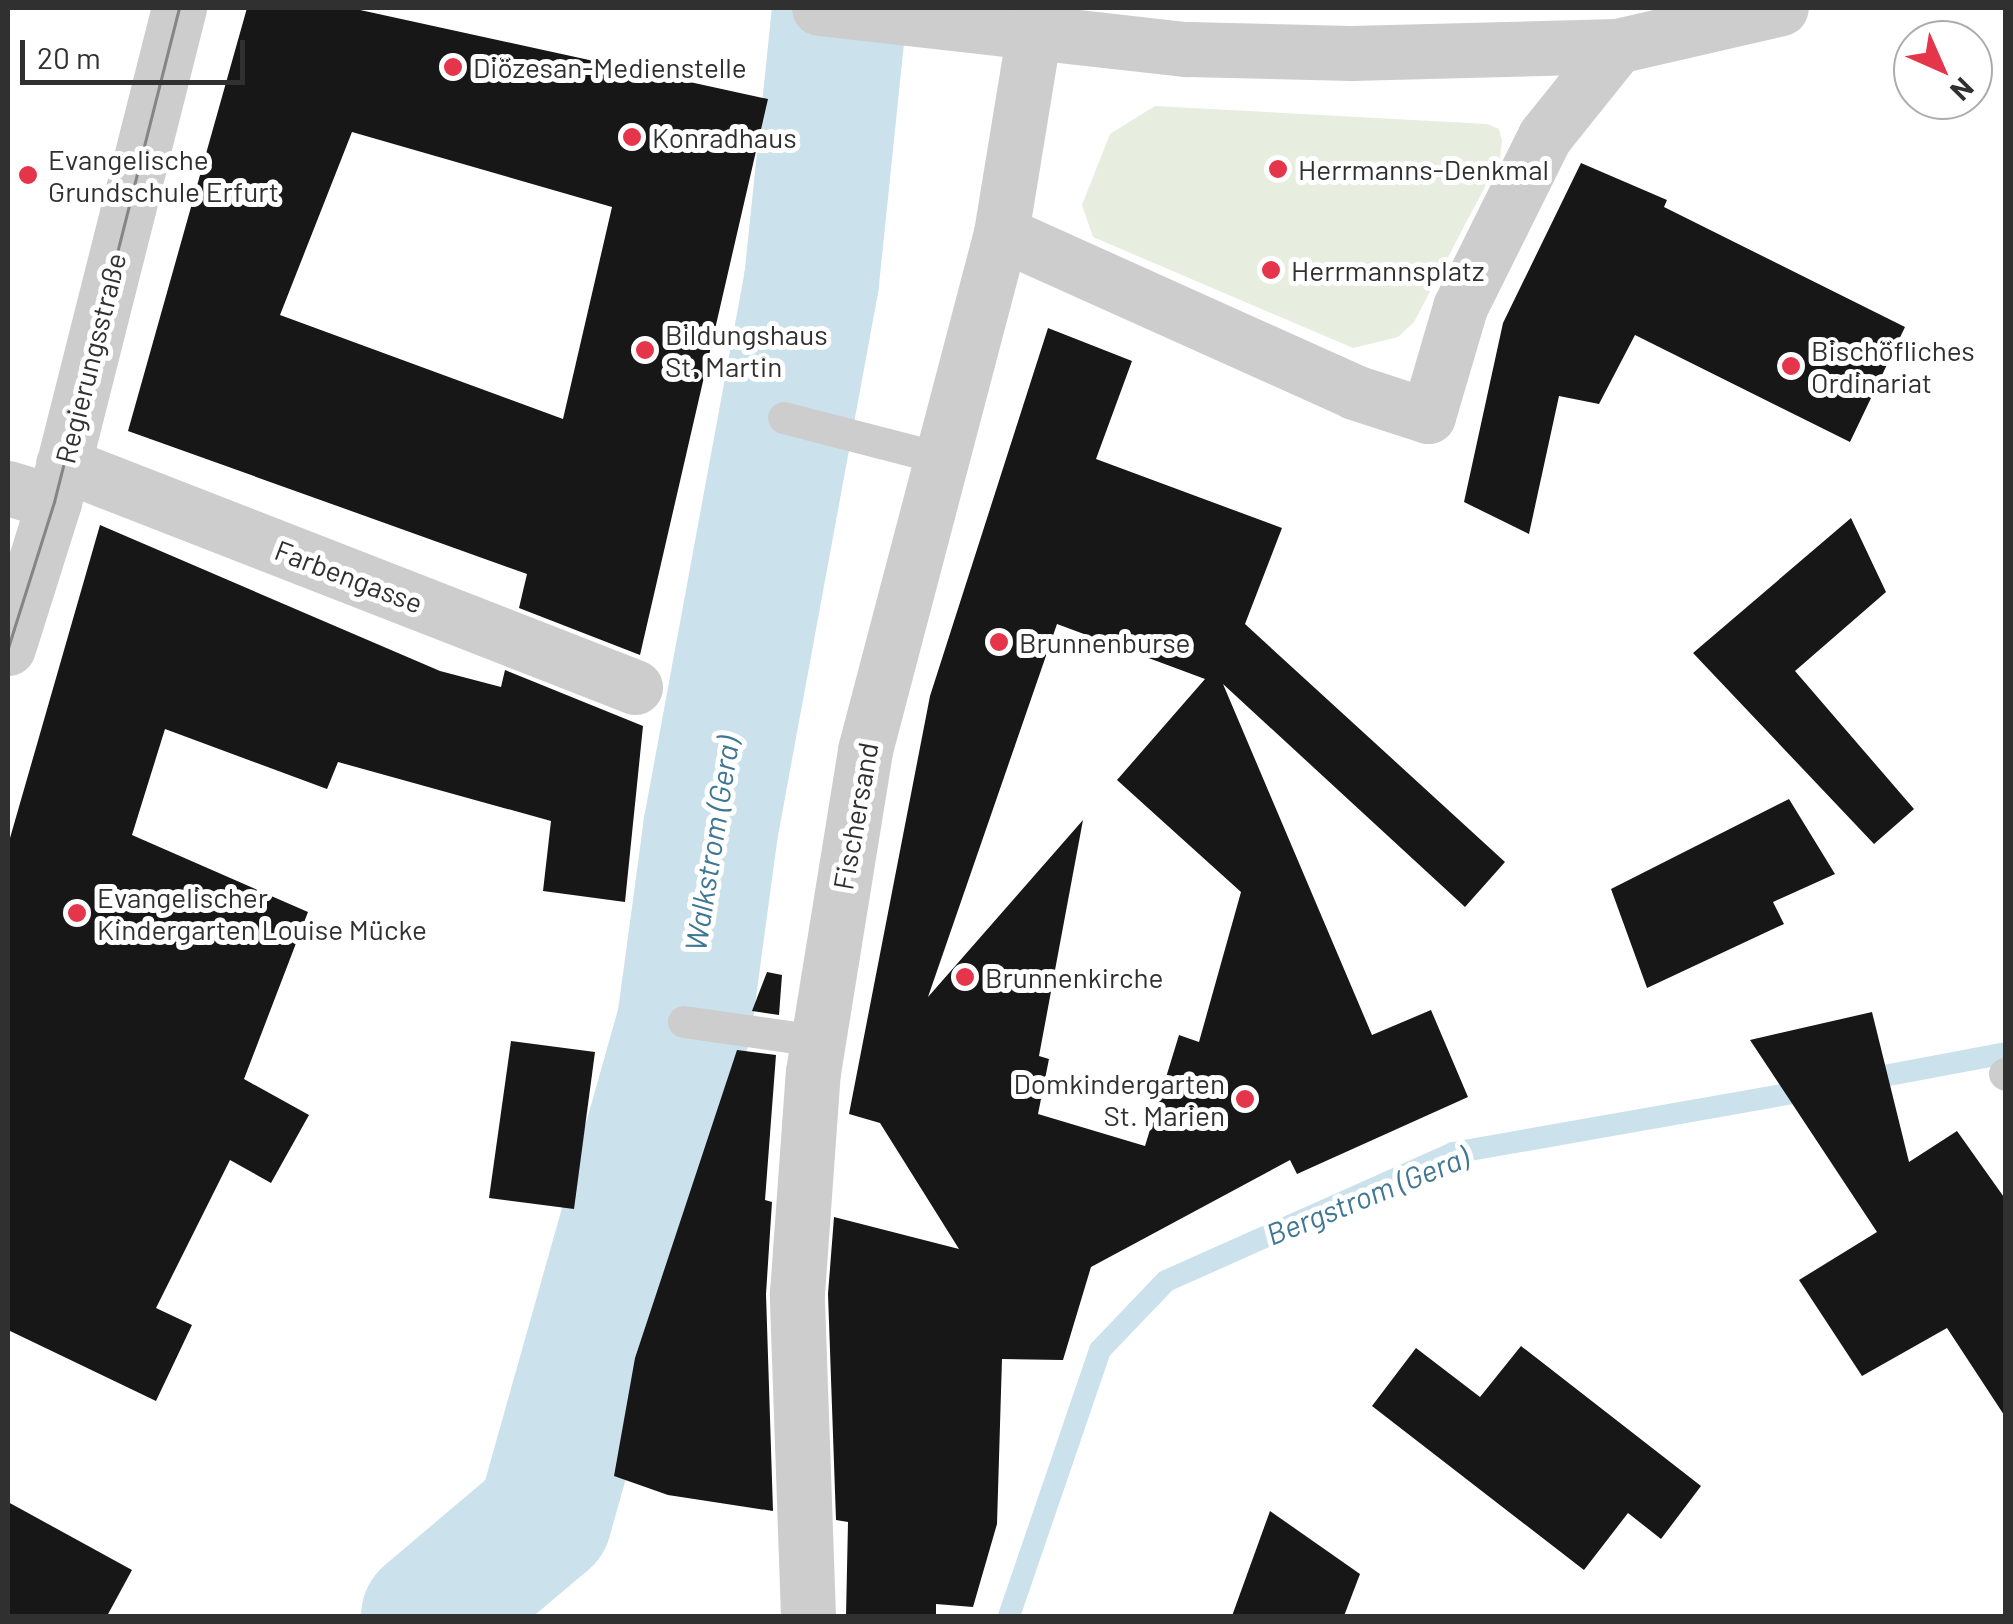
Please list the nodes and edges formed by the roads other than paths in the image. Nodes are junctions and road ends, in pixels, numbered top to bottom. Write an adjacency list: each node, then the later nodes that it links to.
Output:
1 (180, 8): 9 (street, Regierungsstraße)
2 (820, 8): 4 (street)
3 (1782, 8): 5 (street)
4 (1067, 25): 5 (street); 6 (street, Fischersand)
5 (1610, 27): 6 (street)
6 (1001, 233): 8 (street, Fischersand)
7 (784, 418): 8 (lane)
8 (942, 458): 13 (street, Fischersand)
9 (41, 484): 10 (street, Regierungsstraße); 11 (street, Farbengasse)
10 (8, 648)
11 (635, 688)
12 (684, 1022): 13 (lane)
13 (817, 1041): 14 (street, Fischersand)
14 (808, 1616)

